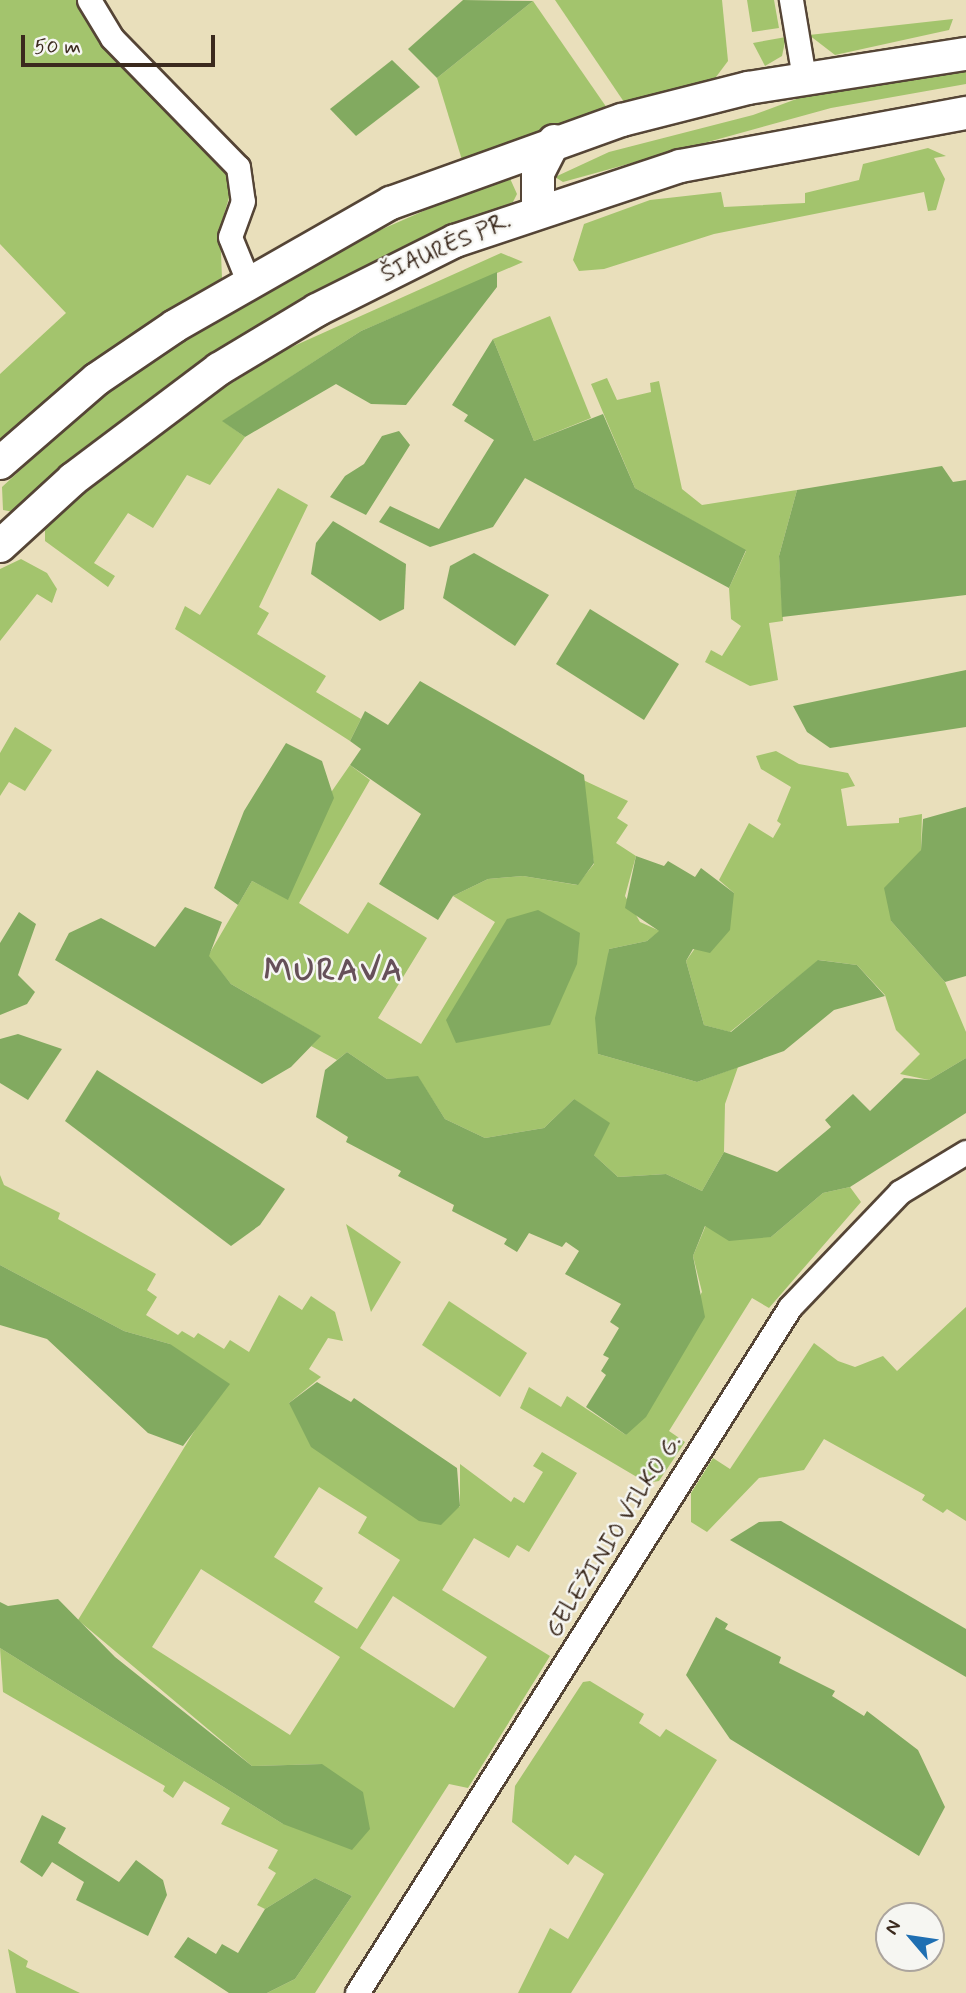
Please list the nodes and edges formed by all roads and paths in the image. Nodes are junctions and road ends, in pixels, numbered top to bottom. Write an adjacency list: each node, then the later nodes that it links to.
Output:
1 (89, 0): 8 (street)
2 (791, 0): 4 (street)
3 (966, 54): 4 (main road)
4 (804, 78): 6 (main road)
5 (966, 113): 7 (main road, ŠIAURĖS PR.)
6 (554, 141): 7 (main road); 8 (main road)
7 (538, 209): 10 (main road, ŠIAURĖS PR.)
8 (248, 281): 9 (main road)
9 (0, 463)
10 (4, 534)
11 (966, 1152): 12 (street, GELEŽINIO VILKO G.)
12 (357, 1993)

